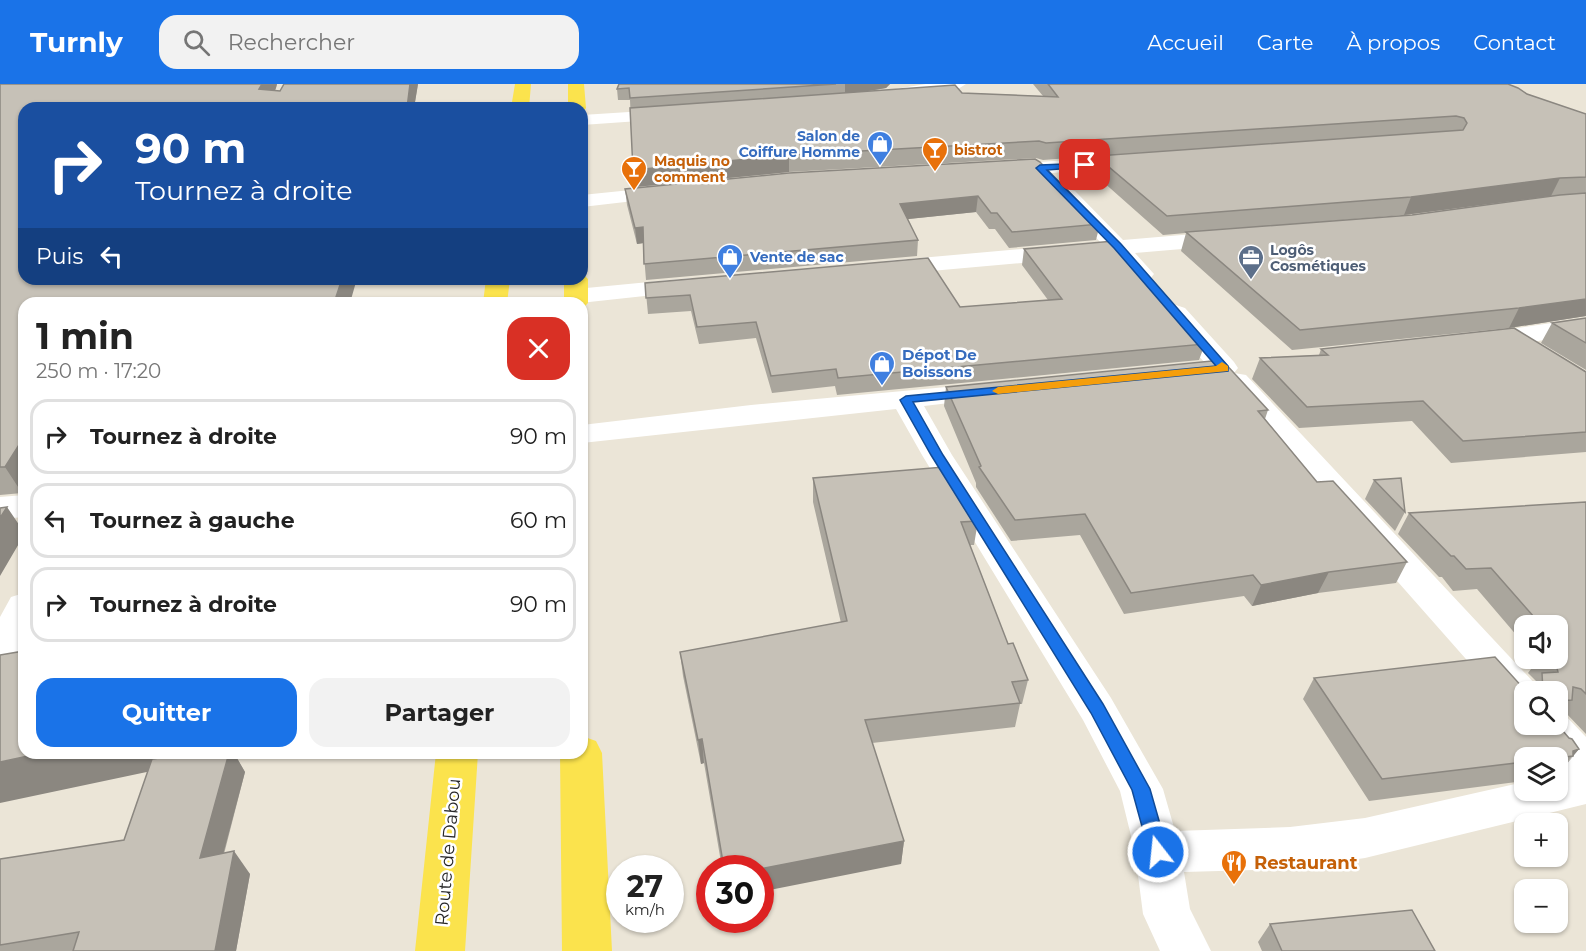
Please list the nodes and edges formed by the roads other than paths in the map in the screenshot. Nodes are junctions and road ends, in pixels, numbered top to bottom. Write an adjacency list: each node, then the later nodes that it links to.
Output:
1 (524, 84): 6 (main road)
2 (576, 84): 7 (main road)
3 (958, 84): 4 (street)
4 (909, 88): 5 (street)
5 (876, 98)
6 (521, 102)
7 (577, 102)
8 (690, 113): 9 (street)
9 (588, 120)
10 (1158, 160): 14 (street)
11 (686, 190): 12 (street)
12 (588, 200)
13 (1256, 236): 14 (street)
14 (1118, 246): 15 (street); 23 (street)
15 (869, 269)
16 (716, 283): 17 (street)
17 (576, 293)
18 (1586, 326): 19 (street)
19 (1509, 338): 20 (street); 21 (street)
20 (1462, 343)
21 (1538, 356)
22 (1260, 365): 23 (street)
23 (1224, 368): 24 (street); 32 (street)
24 (1165, 374)
25 (1012, 389): 26 (street)
26 (906, 400): 27 (street); 38 (street)
27 (588, 433)
28 (18, 506): 29 (street)
29 (0, 508)
30 (18, 618): 31 (street)
31 (0, 652)
32 (1514, 687)
33 (1558, 735): 36 (street)
34 (456, 759): 39 (main road, Route de Dabou)
35 (581, 759): 40 (main road)
36 (1586, 766)
37 (1586, 786): 38 (street)
38 (1158, 852): 41 (street)
39 (440, 951)
40 (587, 951)
41 (1186, 951)

